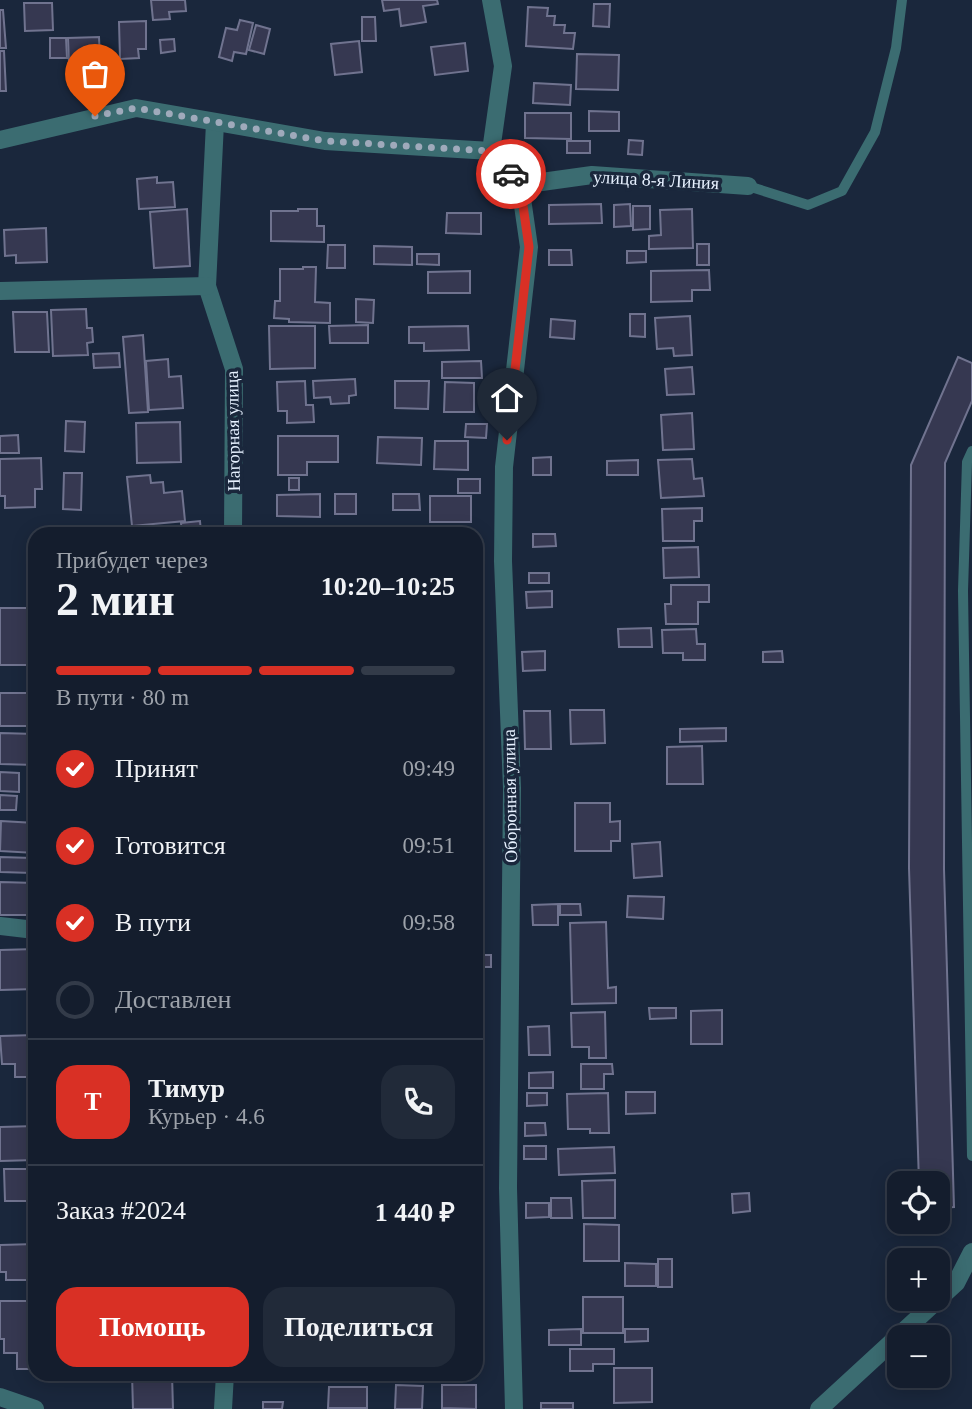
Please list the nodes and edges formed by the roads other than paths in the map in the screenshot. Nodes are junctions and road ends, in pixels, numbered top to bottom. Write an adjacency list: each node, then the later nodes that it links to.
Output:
1 (491, 0): 5 (street)
2 (902, 0): 7 (lane)
3 (215, 123): 4 (street); 5 (street); 8 (street, Нагорная улица)
4 (0, 140)
5 (491, 151): 6 (street)
6 (520, 185): 7 (street, улица 8-я Линия); 24 (street, Оборонная улица)
7 (748, 186)
8 (207, 286): 9 (street); 11 (street, Нагорная улица)
9 (0, 291)
10 (972, 451): 12 (lane)
11 (233, 527)
12 (967, 590): 13 (lane)
13 (968, 624): 14 (lane)
14 (969, 825): 17 (lane)
15 (0, 926): 16 (street)
16 (28, 929)
17 (972, 1112): 18 (lane)
18 (972, 1156)
19 (972, 1252): 25 (street)
20 (225, 1381): 23 (street)
21 (0, 1397): 22 (street)
22 (35, 1409)
23 (223, 1409)
24 (513, 1409)
25 (819, 1409)

